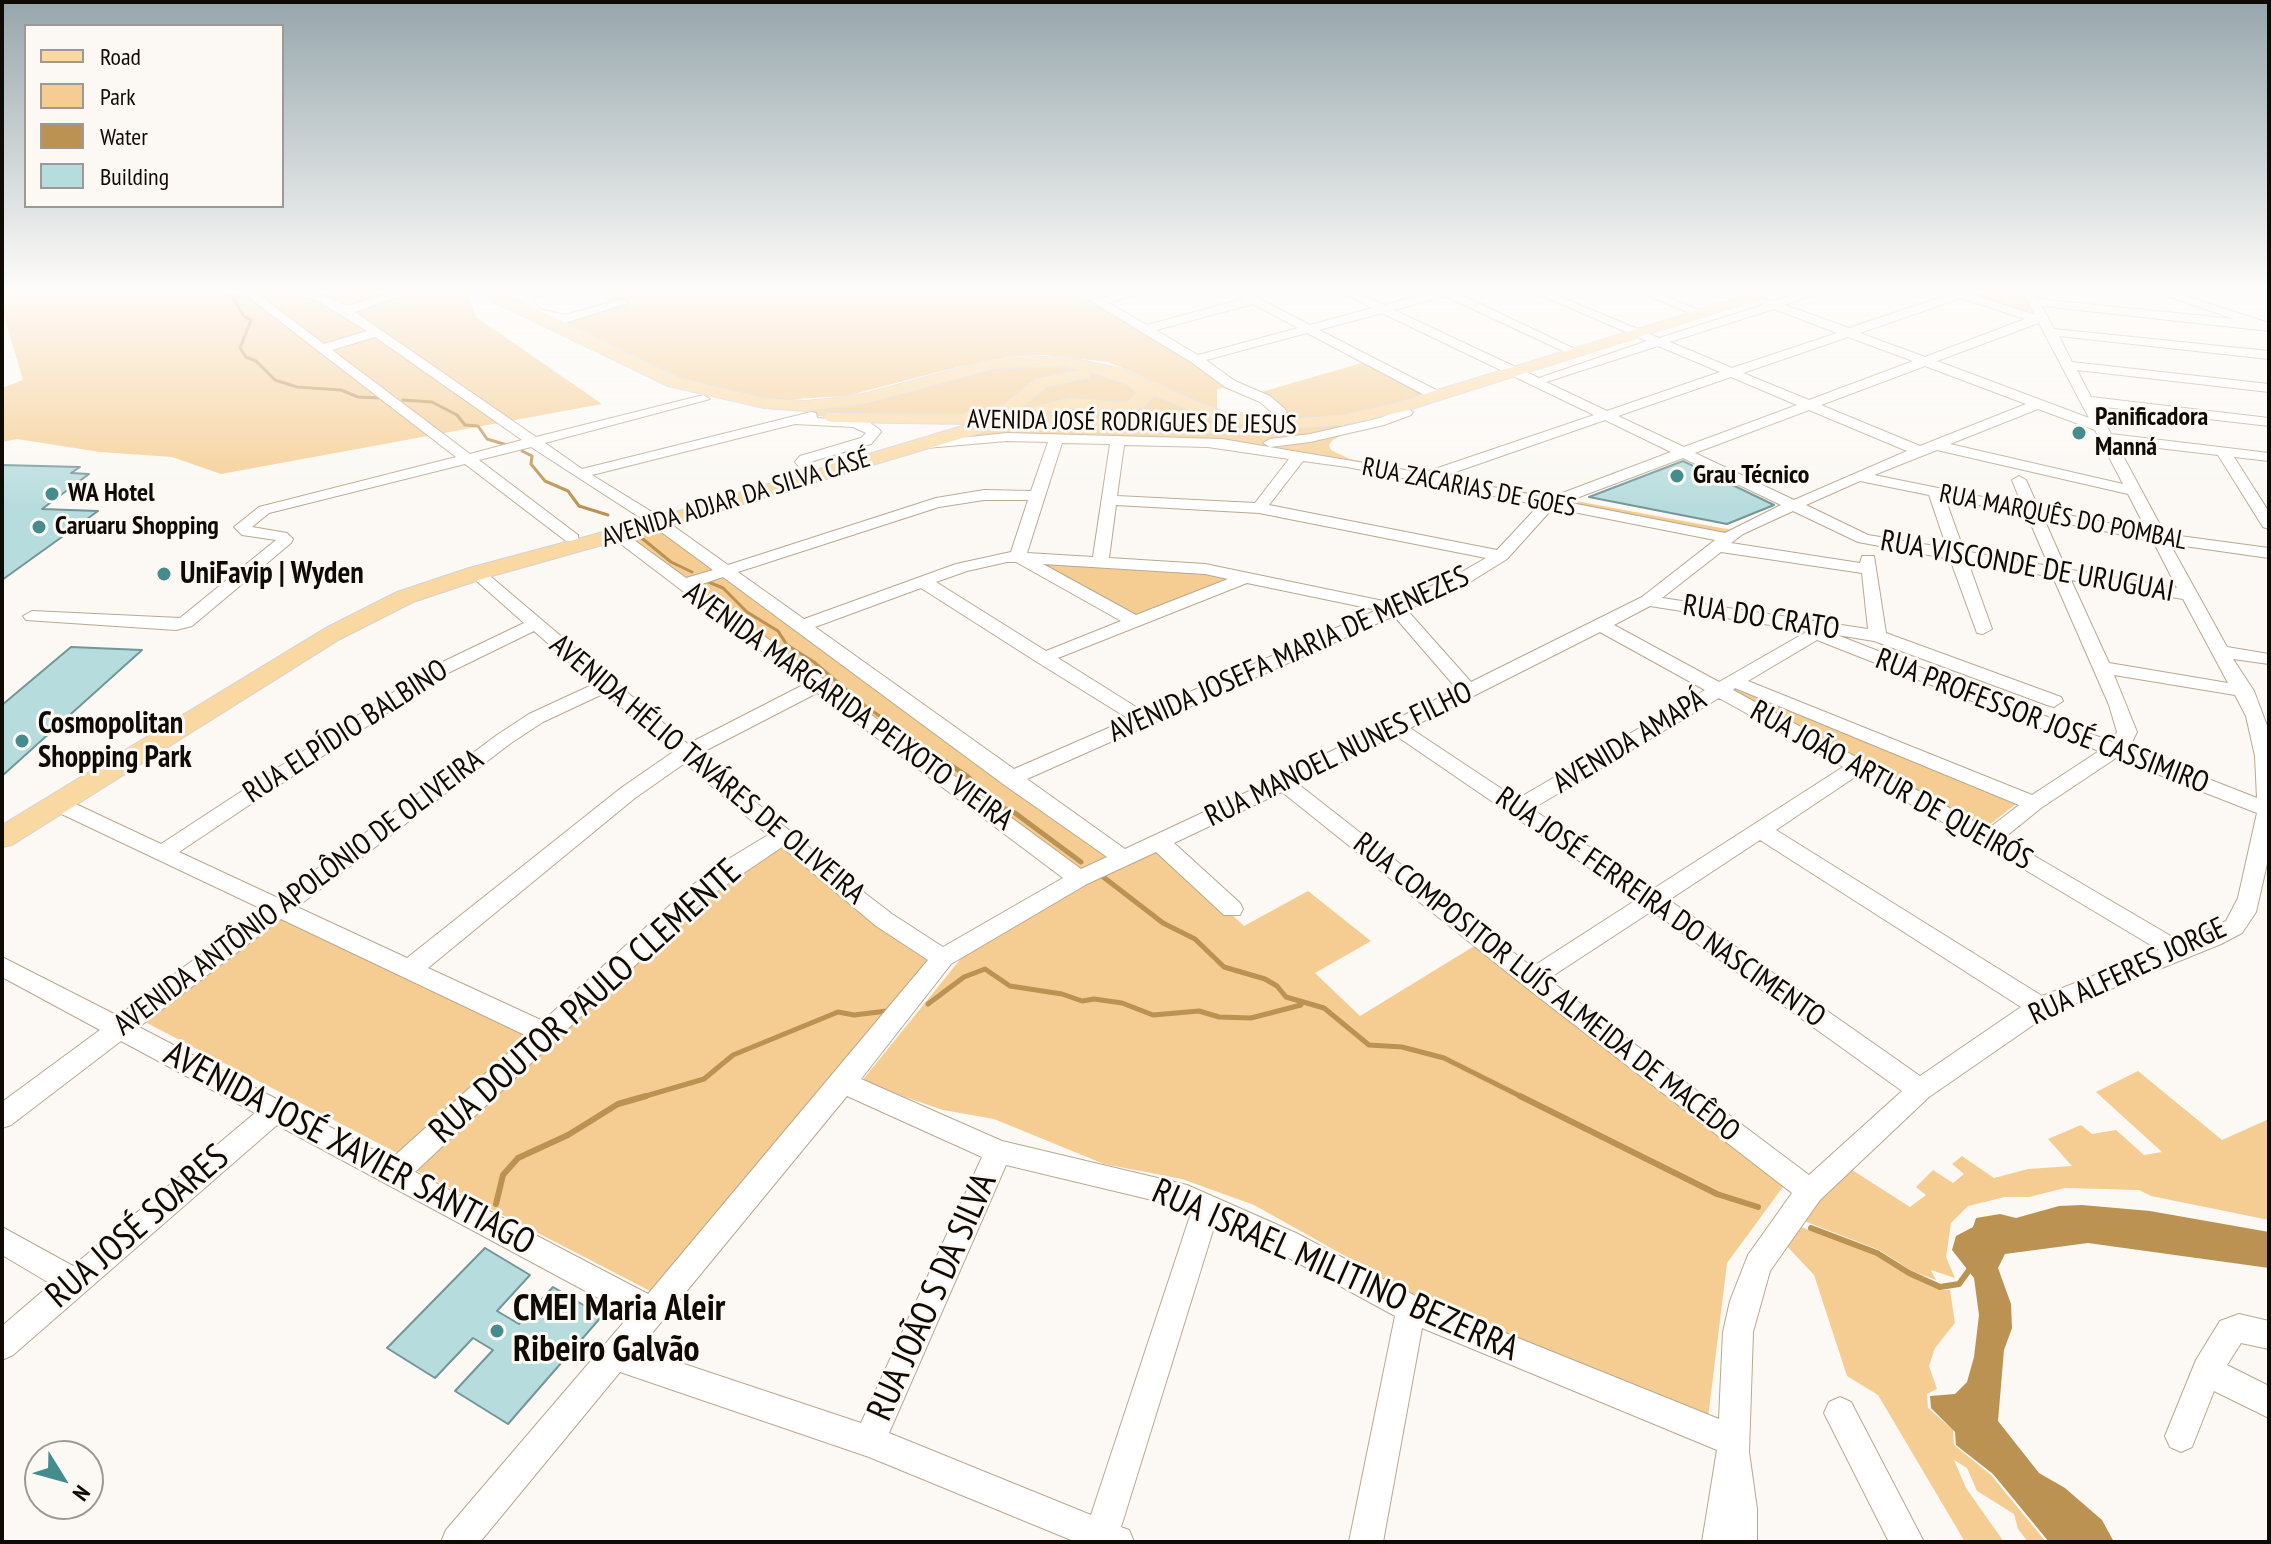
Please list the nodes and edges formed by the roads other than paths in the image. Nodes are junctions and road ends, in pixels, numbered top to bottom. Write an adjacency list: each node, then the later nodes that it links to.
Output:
1 (345, 364): 49 (street)
2 (421, 364): 40 (street, AVENIDA MARGARIDA PEIXOTO VIEIRA)
3 (608, 364): 26 (main road, AVENIDA JOSÉ RODRIGUES DE JESUS)
4 (639, 364): 20 (main road, AVENIDA JOSÉ RODRIGUES DE JESUS)
5 (993, 364): 20 (main road, AVENIDA JOSÉ RODRIGUES DE JESUS)
6 (1086, 364): 22 (main road, AVENIDA JOSÉ RODRIGUES DE JESUS)
7 (1203, 364): 35 (street)
8 (1376, 364): 25 (street)
9 (1501, 364): 18 (street, RUA VISCONDE DE URUGUAI)
10 (1534, 364): 18 (street, AVENIDA JOSÉ RODRIGUES DE JESUS)
11 (1541, 364): 18 (main road, AVENIDA JOSÉ RODRIGUES DE JESUS)
12 (1578, 364): 21 (street, AVENIDA JOSÉ RODRIGUES DE JESUS)
13 (1711, 364): 19 (street)
14 (1752, 364): 19 (street)
15 (1914, 364): 29 (street)
16 (1930, 364): 28 (street)
17 (2068, 365): 23 (street); 27 (street, RUA ALFERES JORGE)
18 (1516, 371): 25 (main road, AVENIDA JOSÉ RODRIGUES DE JESUS); 30 (main road, AVENIDA JOSÉ RODRIGUES DE JESUS); 31 (street, RUA VISCONDE DE URUGUAI)
19 (1729, 372): 29 (street); 31 (street)
20 (940, 377): 33 (main road)
21 (1545, 378)
22 (1131, 379): 24 (main road, AVENIDA JOSÉ RODRIGUES DE JESUS); 46 (main road, AVENIDA ADJAR DA SILVA CASÉ); 50 (main road, AVENIDA ADJAR DA SILVA CASÉ)
23 (2269, 388)
24 (1159, 392): 35 (main road, AVENIDA JOSÉ RODRIGUES DE JESUS); 37 (main road)
25 (1434, 394): 35 (main road, AVENIDA JOSÉ RODRIGUES DE JESUS)
26 (703, 399): 32 (main road, AVENIDA JOSÉ RODRIGUES DE JESUS); 40 (street)
27 (2088, 401): 34 (street); 38 (street, RUA ALFERES JORGE)
28 (2038, 404): 38 (street); 42 (street, RUA MANOEL NUNES FILHO)
29 (1805, 405): 43 (street); 44 (street)
30 (1406, 412): 36 (street); 37 (main road, AVENIDA JOSÉ RODRIGUES DE JESUS)
31 (1605, 415): 44 (street, RUA VISCONDE DE URUGUAI); 52 (street)
32 (803, 418): 33 (main road, AVENIDA JOSÉ RODRIGUES DE JESUS); 50 (street); 51 (street)
33 (968, 419): 37 (main road, AVENIDA JOSÉ RODRIGUES DE JESUS, bridge)
34 (2269, 422)
35 (1286, 424)
36 (1356, 427): 41 (street); 52 (street, RUA ZACARIAS DE GOES)
37 (1114, 432): 39 (street); 41 (street); 58 (street)
38 (2103, 433): 45 (street); 55 (street, RUA ALFERES JORGE)
39 (1056, 438): 46 (street); 57 (street)
40 (535, 442): 49 (street); 51 (street, AVENIDA MARGARIDA PEIXOTO VIEIRA)
41 (1210, 443): 47 (street, RUA ZACARIAS DE GOES)
42 (1935, 445): 43 (street, RUA MANOEL NUNES FILHO); 55 (street)
43 (1919, 451): 53 (street, RUA MANOEL NUNES FILHO)
44 (1683, 452): 60 (street); 61 (street, RUA VISCONDE DE URUGUAI)
45 (2223, 452): 48 (street); 59 (street)
46 (891, 453): 64 (main road, AVENIDA ADJAR DA SILVA CASÉ)
47 (1300, 455): 52 (street, RUA ZACARIAS DE GOES); 62 (street)
48 (2269, 457)
49 (469, 458): 67 (street); 87 (street)
50 (808, 469): 64 (main road, AVENIDA ADJAR DA SILVA CASÉ)
51 (580, 474): 64 (street, AVENIDA MARGARIDA PEIXOTO VIEIRA)
52 (1428, 476): 60 (street, RUA ZACARIAS DE GOES)
53 (1858, 476): 56 (street, RUA MARQUÊS DO POMBAL); 61 (street, RUA MANOEL NUNES FILHO)
54 (2019, 480): 63 (street)
55 (2134, 491): 69 (street, RUA ALFERES JORGE)
56 (1936, 494): 63 (street, RUA MARQUÊS DO POMBAL); 72 (street)
57 (1039, 496): 74 (street); 77 (street)
58 (1109, 500): 62 (street); 75 (street)
59 (2261, 500): 65 (street)
60 (1556, 501): 68 (street, RUA ZACARIAS DE GOES); 73 (street, AVENIDA JOSEFA MARIA DE MENEZES)
61 (1791, 507): 68 (street, RUA MANOEL NUNES FILHO); 70 (street, RUA VISCONDE DE URUGUAI)
62 (1259, 508): 73 (street)
63 (2033, 514): 69 (street, RUA MARQUÊS DO POMBAL); 78 (street)
64 (655, 520): 66 (main road, AVENIDA ADJAR DA SILVA CASÉ); 67 (main road, AVENIDA ADJAR DA SILVA CASÉ); 77 (street, AVENIDA MARGARIDA PEIXOTO VIEIRA)
65 (2269, 524)
66 (617, 535): 79 (main road, AVENIDA ADJAR DA SILVA CASÉ); 82 (street, AVENIDA MARGARIDA PEIXOTO VIEIRA)
67 (572, 538): 83 (main road, AVENIDA ADJAR DA SILVA CASÉ)
68 (1727, 538): 76 (street, RUA ZACARIAS DE GOES); 85 (street, RUA MANOEL NUNES FILHO)
69 (2159, 538): 71 (street, RUA MARQUÊS DO POMBAL); 84 (street, RUA ALFERES JORGE)
70 (1864, 539): 72 (street, RUA VISCONDE DE URUGUAI); 76 (street)
71 (2269, 553)
72 (1956, 554): 78 (street, RUA VISCONDE DE URUGUAI); 92 (street)
73 (1501, 556): 86 (street, AVENIDA JOSEFA MARIA DE MENEZES)
74 (1018, 557): 75 (street); 81 (street); 88 (street)
75 (1100, 562): 80 (street)
76 (1870, 569): 94 (street)
77 (724, 570): 82 (street); 91 (street, AVENIDA MARGARIDA PEIXOTO VIEIRA)
78 (2057, 571): 84 (street, RUA VISCONDE DE URUGUAI); 98 (street)
79 (477, 573): 83 (main road, AVENIDA ADJAR DA SILVA CASÉ); 89 (street, AVENIDA HÉLIO TAVÁRES DE OLIVEIRA)
80 (1247, 577): 86 (street); 88 (street)
81 (924, 582): 91 (street); 96 (street)
82 (682, 585): 100 (street, AVENIDA MARGARIDA PEIXOTO VIEIRA)
83 (398, 595): 113 (main road); 116 (main road)
84 (2189, 595): 95 (street, RUA ALFERES JORGE)
85 (1648, 601): 90 (street, RUA MANOEL NUNES FILHO); 93 (street, RUA DO CRATO)
86 (1397, 609): 103 (street); 105 (street, AVENIDA JOSEFA MARIA DE MENEZES)
87 (32, 616)
88 (1133, 620): 96 (street)
89 (536, 624): 99 (street, AVENIDA HÉLIO TAVÁRES DE OLIVEIRA); 122 (street, RUA ELPÍDIO BALBINO)
90 (1599, 624): 101 (street, RUA JOÃO ARTUR DE QUEIRÓS); 103 (street, RUA MANOEL NUNES FILHO)
91 (801, 626): 110 (street, AVENIDA MARGARIDA PEIXOTO VIEIRA)
92 (1983, 629)
93 (1819, 630): 94 (street, RUA DO CRATO); 101 (street, AVENIDA AMAPÁ); 107 (street, RUA PROFESSOR JOSÉ CASSIMIRO)
94 (1878, 636): 104 (street, RUA DO CRATO)
95 (2222, 652): 97 (street); 102 (street, RUA ALFERES JORGE)
96 (1043, 658): 105 (street)
97 (2269, 659)
98 (2099, 667): 102 (street); 107 (street)
99 (607, 685): 108 (street, AVENIDA HÉLIO TAVÁRES DE OLIVEIRA); 126 (street, AVENIDA ANTÔNIO APOLÔNIO DE OLIVEIRA)
100 (818, 685): 108 (street); 124 (street, AVENIDA MARGARIDA PEIXOTO VIEIRA)
101 (1726, 685): 109 (street, RUA JOÃO ARTUR DE QUEIRÓS); 112 (street); 114 (street, AVENIDA AMAPÁ)
102 (2245, 691): 115 (street, RUA ALFERES JORGE)
103 (1470, 692): 106 (street, RUA MANOEL NUNES FILHO)
104 (2054, 701)
105 (1142, 719): 110 (street, AVENIDA JOSEFA MARIA DE MENEZES)
106 (1397, 728): 111 (street, RUA MANOEL NUNES FILHO); 114 (street, RUA JOSÉ FERREIRA DO NASCIMENTO)
107 (2113, 751): 112 (street); 115 (street, RUA PROFESSOR JOSÉ CASSIMIRO)
108 (687, 752): 118 (street, AVENIDA HÉLIO TAVÁRES DE OLIVEIRA); 131 (street)
109 (1857, 767): 117 (street); 120 (street, RUA JOÃO ARTUR DE QUEIRÓS)
110 (1010, 779): 123 (street, AVENIDA MARGARIDA PEIXOTO VIEIRA)
111 (1284, 783): 121 (street, RUA MANOEL NUNES FILHO); 132 (street, RUA COMPOSITOR LUÍS ALMEIDA DE MACÊDO)
112 (2034, 803): 120 (street)
113 (58, 804): 119 (main road); 122 (street)
114 (1518, 808): 125 (street, RUA JOSÉ FERREIRA DO NASCIMENTO)
115 (2269, 810): 128 (street, RUA ALFERES JORGE)
116 (2, 820)
117 (1762, 831): 125 (street); 133 (street)
118 (782, 837): 129 (street, AVENIDA HÉLIO TAVÁRES DE OLIVEIRA); 135 (street, RUA DOUTOR PAULO CLEMENTE)
119 (2, 838)
120 (1989, 839): 128 (street, RUA JOÃO ARTUR DE QUEIRÓS)
121 (1159, 842): 123 (street, RUA MANOEL NUNES FILHO); 127 (street)
122 (162, 853): 126 (street)
123 (1123, 858): 124 (street, RUA MANOEL NUNES FILHO)
124 (1079, 879): 129 (street, RUA MANOEL NUNES FILHO)
125 (1654, 901): 132 (street); 137 (street, RUA JOSÉ FERREIRA DO NASCIMENTO)
126 (277, 907): 131 (street); 134 (street, AVENIDA ANTÔNIO APOLÔNIO DE OLIVEIRA)
127 (1232, 909)
128 (2180, 952): 133 (street, RUA ALFERES JORGE)
129 (943, 958): 136 (street)
130 (2, 966): 134 (street, AVENIDA JOSÉ XAVIER SANTIAGO)
131 (410, 969): 135 (street)
132 (1531, 979): 142 (street, RUA COMPOSITOR LUÍS ALMEIDA DE MACÊDO)
133 (2040, 1007): 137 (street, RUA ALFERES JORGE)
134 (120, 1027): 138 (street, AVENIDA JOSÉ XAVIER SANTIAGO); 139 (street, AVENIDA ANTÔNIO APOLÔNIO DE OLIVEIRA)
135 (547, 1034): 141 (street, RUA DOUTOR PAULO CLEMENTE)
136 (843, 1083): 140 (street, RUA ISRAEL MILITINO BEZERRA); 147 (street)
137 (1920, 1090): 142 (street, RUA ALFERES JORGE)
138 (275, 1111): 141 (street, AVENIDA JOSÉ XAVIER SANTIAGO); 145 (street, RUA JOSÉ SOARES)
139 (2, 1117)
140 (998, 1152): 143 (street, RUA ISRAEL MILITINO BEZERRA); 155 (street, RUA JOÃO S DA SILVA)
141 (395, 1173): 147 (street, AVENIDA JOSÉ XAVIER SANTIAGO)
142 (1810, 1191): 156 (street, RUA ALFERES JORGE)
143 (1207, 1207): 146 (street, RUA ISRAEL MILITINO BEZERRA); 157 (street)
144 (2, 1240): 145 (street)
145 (74, 1282): 149 (street, RUA JOSÉ SOARES)
146 (1411, 1309): 156 (street, RUA ISRAEL MILITINO BEZERRA); 159 (street)
147 (652, 1311): 150 (street)
148 (2269, 1335): 151 (street)
149 (2, 1345)
150 (615, 1356): 155 (street); 158 (street)
151 (2207, 1371): 152 (street); 154 (street)
152 (2269, 1402)
153 (1840, 1413): 162 (street)
154 (2181, 1436)
155 (869, 1441): 157 (street)
156 (1734, 1446): 160 (street); 161 (street)
157 (1106, 1540)
158 (458, 1542)
159 (1366, 1542)
160 (1719, 1542)
161 (1740, 1542)
162 (1907, 1542)

